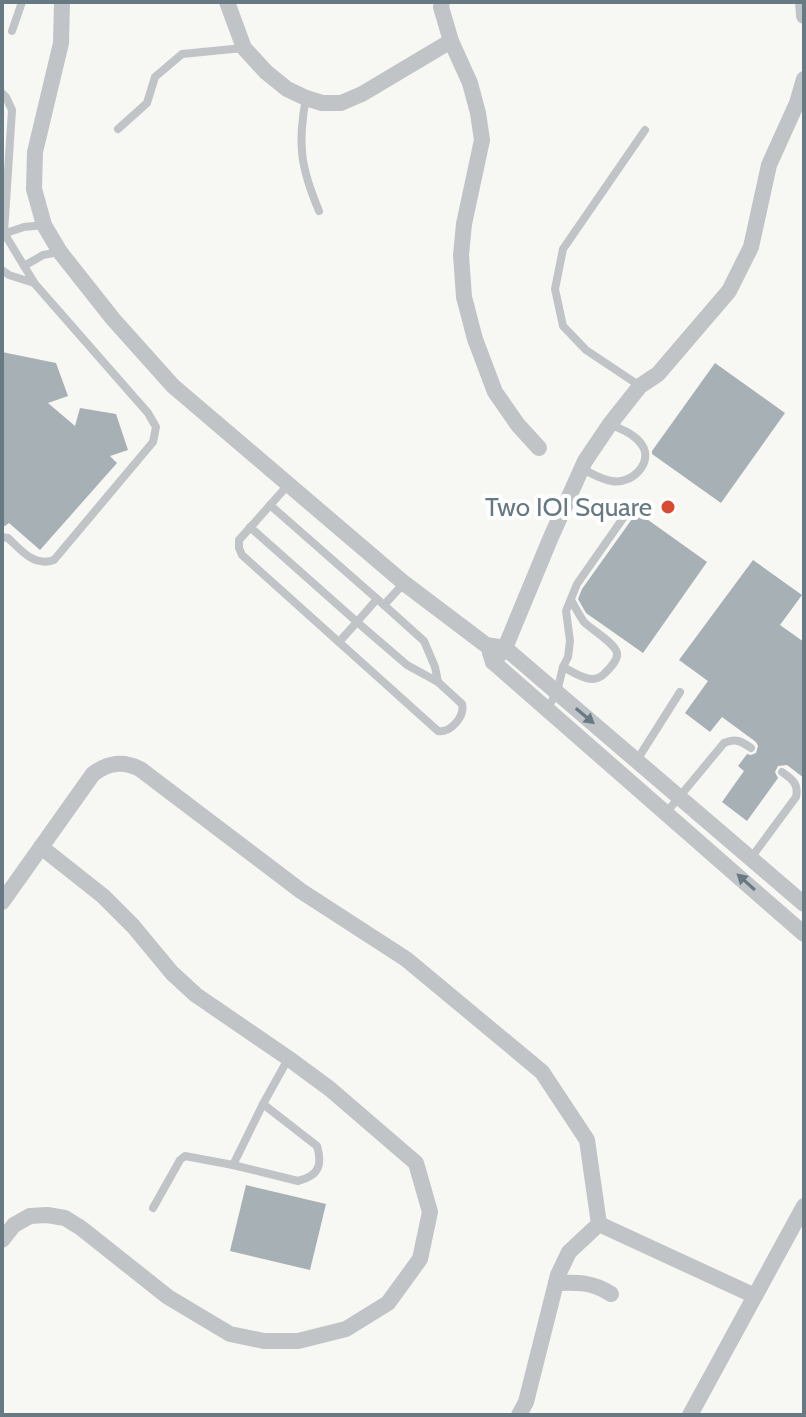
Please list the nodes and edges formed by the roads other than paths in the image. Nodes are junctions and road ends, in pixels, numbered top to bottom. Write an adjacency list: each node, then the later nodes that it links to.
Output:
1 (22, 2): 7 (lane)
2 (62, 2): 16 (street)
3 (227, 2): 9 (street)
4 (442, 2): 8 (street)
5 (803, 2): 6 (street)
6 (804, 16)
7 (12, 31)
8 (451, 41): 12 (street); 24 (street)
9 (244, 48): 12 (street); 13 (lane)
10 (804, 79): 22 (street)
11 (2, 93): 17 (lane)
12 (306, 98): 15 (lane)
13 (118, 129)
14 (645, 130): 22 (lane)
15 (319, 211)
16 (44, 225): 17 (lane); 18 (street)
17 (3, 234): 19 (lane)
18 (60, 252): 19 (lane); 26 (street)
19 (24, 266): 21 (lane)
20 (2, 270): 21 (lane)
21 (35, 284): 30 (lane)
22 (640, 386): 23 (street)
23 (610, 424): 25 (street); 25 (lane)
24 (539, 448)
25 (581, 469): 37 (street)
26 (288, 484): 28 (lane); 31 (street)
27 (633, 504): 32 (lane)
28 (270, 505): 29 (lane); 33 (lane)
29 (250, 527): 34 (lane); 35 (lane)
30 (2, 537)
31 (404, 583): 33 (lane); 36 (street)
32 (571, 600): 39 (lane); 39 (lane)
33 (380, 602): 34 (lane); 40 (lane)
34 (357, 622): 35 (lane); 40 (lane)
35 (339, 642): 40 (lane)
36 (486, 645): 37 (street); 38 (street)
37 (505, 648): 38 (street); 41 (street)
38 (493, 662): 43 (street)
39 (563, 667): 41 (lane)
40 (438, 682)
41 (557, 692): 43 (lane); 45 (street, one-way to 45)
42 (680, 692): 45 (lane)
43 (547, 709): 48 (street)
44 (751, 748): 47 (lane)
45 (637, 760): 47 (street)
46 (782, 772): 50 (lane)
47 (681, 797): 48 (lane); 50 (street)
48 (666, 813): 53 (street, one-way to 48)
49 (41, 847): 51 (street); 54 (street); 59 (street)
50 (751, 858): 52 (street)
51 (2, 902)
52 (804, 904)
53 (804, 934)
54 (288, 1058): 55 (lane); 60 (street)
55 (263, 1104): 56 (lane); 56 (lane)
56 (233, 1165): 58 (lane)
57 (804, 1206): 63 (street)
58 (153, 1208)
59 (599, 1224): 61 (street); 63 (street)
60 (2, 1240)
61 (556, 1283): 62 (street); 64 (street)
62 (611, 1294)
63 (755, 1296): 65 (street)
64 (519, 1415)
65 (690, 1415)

